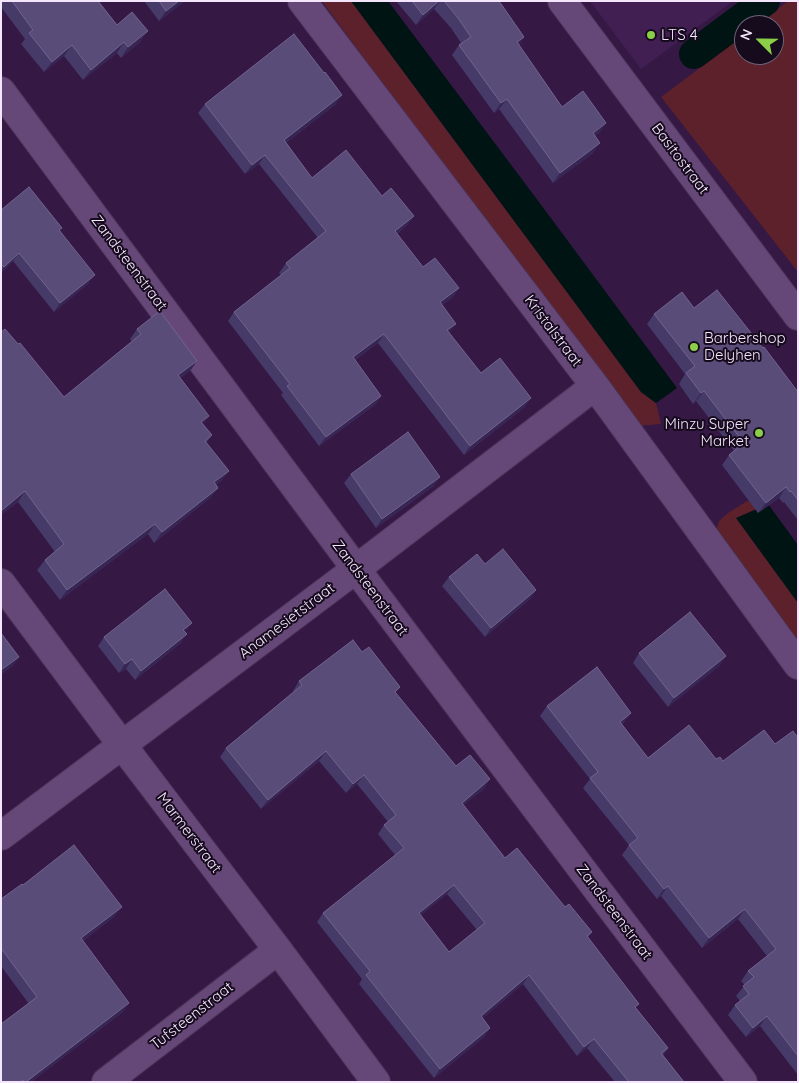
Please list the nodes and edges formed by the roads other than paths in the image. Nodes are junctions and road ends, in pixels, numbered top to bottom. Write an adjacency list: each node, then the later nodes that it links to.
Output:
1 (302, 1): 5 (street, Kristalstraat)
2 (562, 1): 4 (street, Basitostraat)
3 (1, 91): 6 (street, Zandsteenstraat)
4 (798, 316)
5 (595, 386): 6 (street, Anamesietstraat); 8 (street, Kristalstraat)
6 (356, 569): 9 (street, Anamesietstraat); 14 (street, Zandsteenstraat)
7 (1, 583): 9 (street, Marmerstraat)
8 (798, 665)
9 (122, 745): 10 (street, Anamesietstraat); 11 (street, Marmerstraat)
10 (1, 836)
11 (278, 950): 12 (street, Tufsteenstraat); 13 (street, Marmerstraat)
12 (106, 1082)
13 (376, 1082)
14 (743, 1082)

